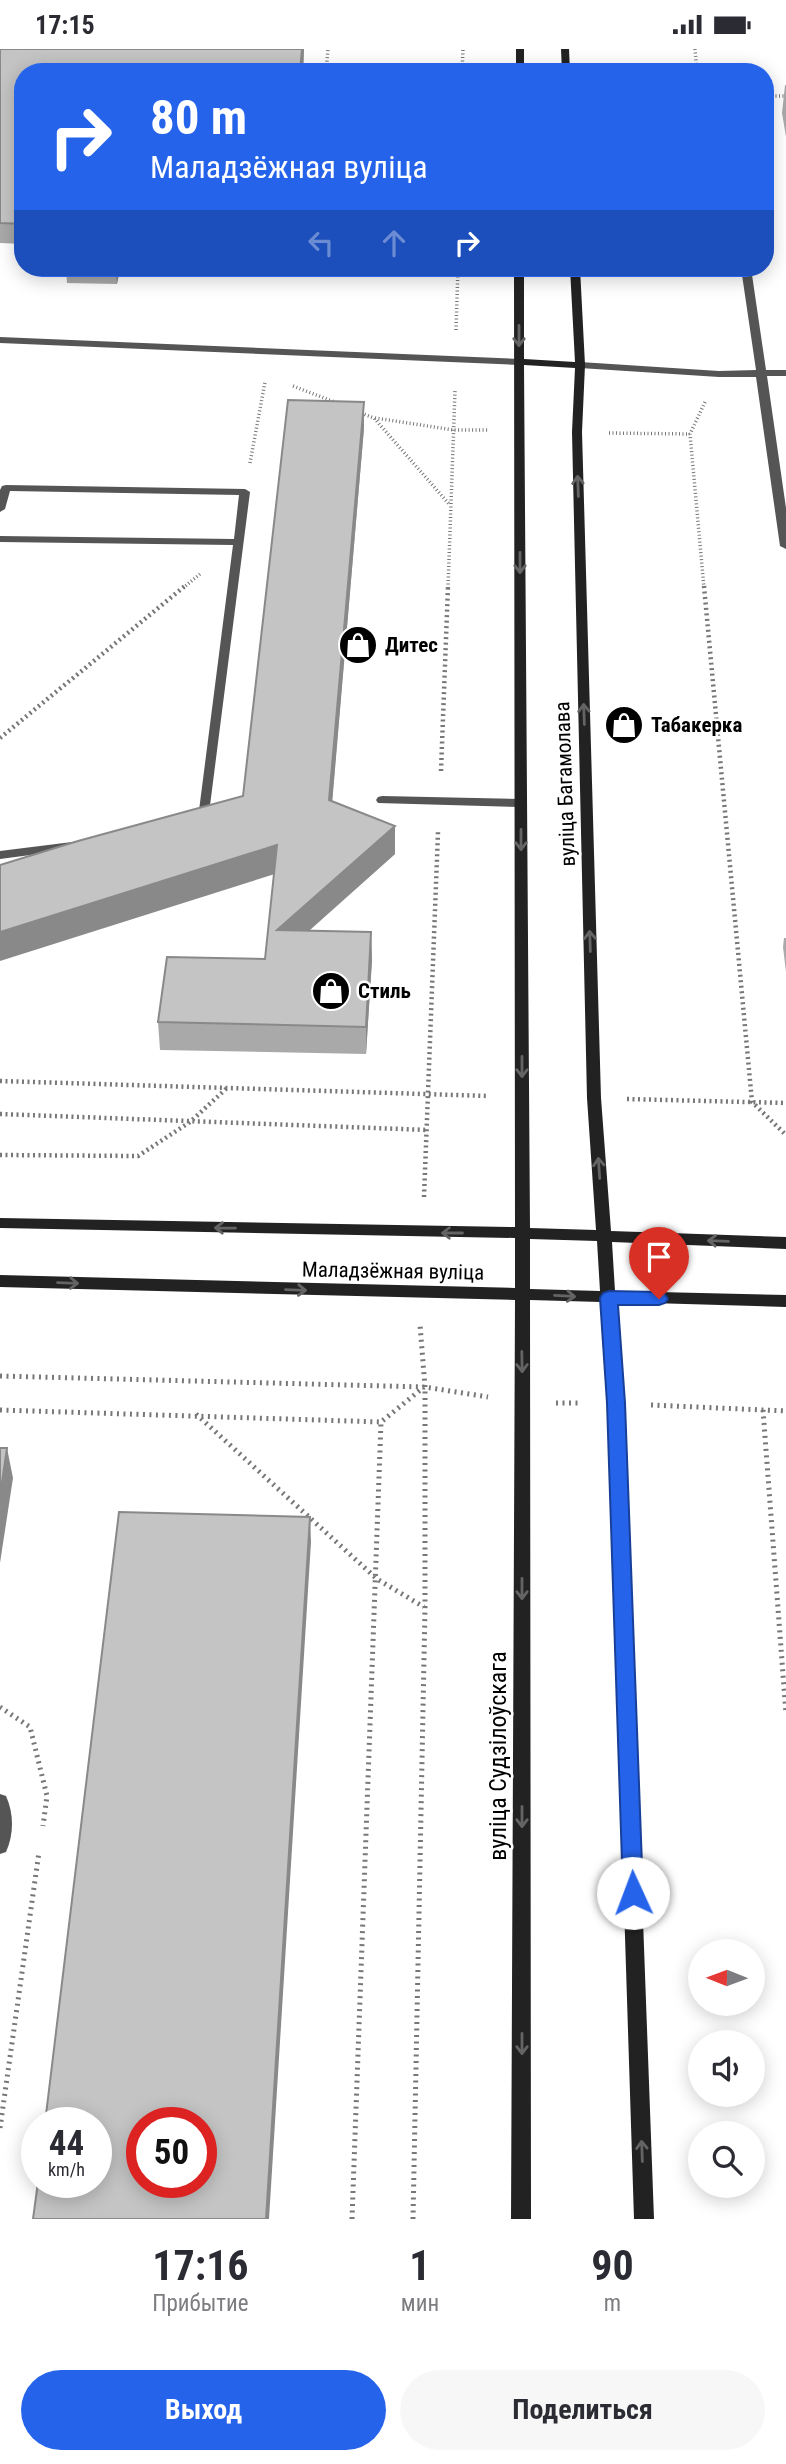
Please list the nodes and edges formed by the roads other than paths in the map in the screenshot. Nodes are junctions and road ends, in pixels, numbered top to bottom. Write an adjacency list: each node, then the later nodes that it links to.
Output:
1 (519, 277): 5 (main road, вуліца Багамолава, one-way to 5)
2 (575, 277): 6 (main road, вуліца Багамолава)
3 (747, 277): 7 (lane)
4 (0, 340): 5 (lane)
5 (519, 362): 6 (main road); 14 (main road, вуліца Багамолава, one-way to 14)
6 (580, 365): 7 (lane); 20 (main road, вуліца Багамолава, one-way to 6)
7 (762, 373): 8 (lane); 12 (lane)
8 (786, 373)
9 (0, 509): 11 (lane)
10 (0, 539): 11 (lane)
11 (239, 542): 15 (lane)
12 (786, 546)
13 (382, 800): 14 (lane)
14 (521, 803): 19 (main road, вуліца Багамолава, one-way to 19)
15 (189, 831)
16 (81, 845): 17 (lane)
17 (0, 855)
18 (0, 1223): 19 (main road, Маладзёжная вуліца, one-way to 18)
19 (520, 1233): 20 (main road, Маладзёжная вуліца); 23 (main road, вуліца Багамолава)
20 (604, 1237): 21 (main road, Маладзёжная вуліца, one-way to 20); 24 (main road, вуліца Багамолава)
21 (786, 1243)
22 (0, 1281): 23 (main road, Маладзёжная вуліца, one-way to 23)
23 (522, 1294): 24 (main road, Маладзёжная вуліца, one-way to 24); 28 (main road, вуліца Судзілоўскага, one-way to 28)
24 (609, 1298): 25 (main road, Маладзёжная вуліца); 29 (main road, one-way to 24)
25 (786, 1301)
26 (0, 1802): 27 (lane)
27 (0, 1846)
28 (521, 2219)
29 (644, 2219)

